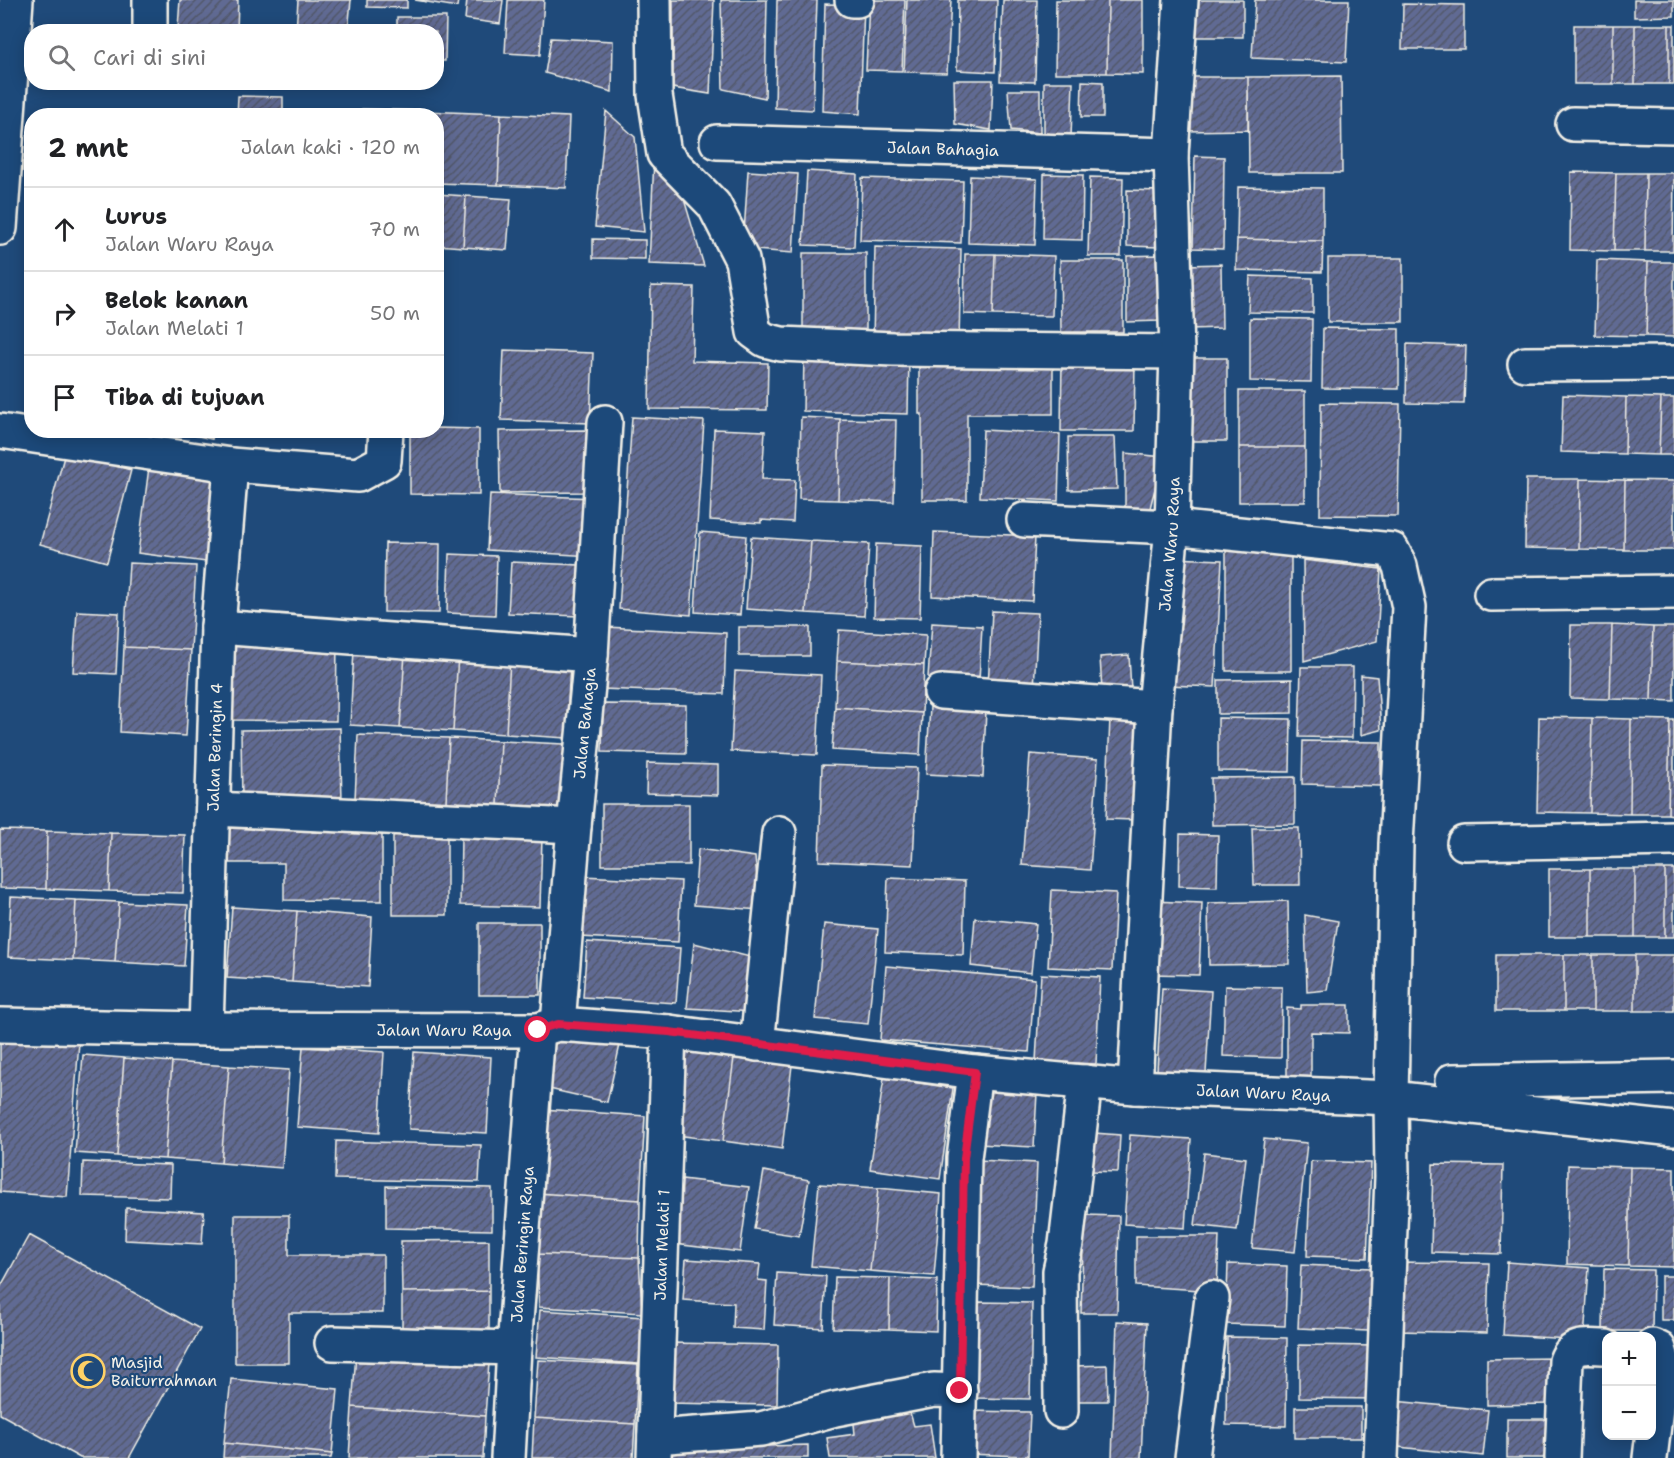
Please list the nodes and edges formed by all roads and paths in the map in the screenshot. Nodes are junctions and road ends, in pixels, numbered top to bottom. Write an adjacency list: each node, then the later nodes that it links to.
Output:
1 (16, 0): 11 (street)
2 (150, 0): 7 (street)
3 (654, 0): 14 (street)
4 (852, 0): 5 (street)
5 (857, 0)
6 (1181, 0): 12 (street, Jalan Waru Raya)
7 (150, 24)
8 (1573, 124): 9 (street)
9 (1674, 126)
10 (717, 142): 12 (street, Jalan Bahagia)
11 (4, 149): 13 (street)
12 (1171, 154): 14 (street, Jalan Waru Raya)
13 (0, 228)
14 (1177, 352): 24 (street, Jalan Waru Raya)
15 (1674, 363): 16 (street)
16 (1525, 364)
17 (605, 422): 28 (street, Jalan Bahagia)
18 (0, 431): 19 (street)
19 (24, 435)
20 (48, 438): 22 (street)
21 (385, 438): 22 (street)
22 (231, 465): 27 (street, Jalan Beringin 4)
23 (1024, 520): 24 (street)
24 (1172, 527): 30 (street, Jalan Waru Raya); 46 (street)
25 (1674, 592): 26 (street)
26 (1491, 594)
27 (218, 627): 28 (street); 31 (street, Jalan Beringin 4)
28 (591, 655): 32 (street, Jalan Bahagia)
29 (940, 692): 30 (street)
30 (1155, 707): 45 (street, Jalan Waru Raya)
31 (213, 809): 32 (street); 38 (street, Jalan Beringin 4)
32 (574, 826): 37 (street, Jalan Bahagia)
33 (778, 833): 40 (street)
34 (1674, 839): 35 (street)
35 (1464, 843)
36 (0, 1025): 38 (street, Jalan Waru Raya)
37 (548, 1027): 38 (street, Jalan Waru Raya); 39 (street, Jalan Waru Raya); 51 (street, Jalan Beringin Raya)
38 (206, 1029)
39 (669, 1032): 40 (street, Jalan Waru Raya); 55 (street, Jalan Melati 1)
40 (757, 1044): 41 (street, Jalan Waru Raya)
41 (975, 1072): 44 (street, Jalan Waru Raya); 53 (street)
42 (1674, 1077): 43 (street)
43 (1452, 1081)
44 (1085, 1082): 45 (street, Jalan Waru Raya); 54 (street)
45 (1135, 1087): 46 (street, Jalan Waru Raya)
46 (1391, 1098): 47 (street, Jalan Waru Raya); 59 (street)
47 (1674, 1129)
48 (1212, 1298): 58 (street)
49 (332, 1343): 51 (street)
50 (1602, 1347): 60 (street)
51 (514, 1348): 56 (street, Jalan Beringin Raya)
52 (1656, 1348): 61 (street)
53 (960, 1391): 55 (street); 57 (street)
54 (1061, 1411)
55 (654, 1447)
56 (508, 1458)
57 (958, 1458)
58 (1192, 1458)
59 (1381, 1458)
60 (1562, 1458)
61 (1650, 1458)

